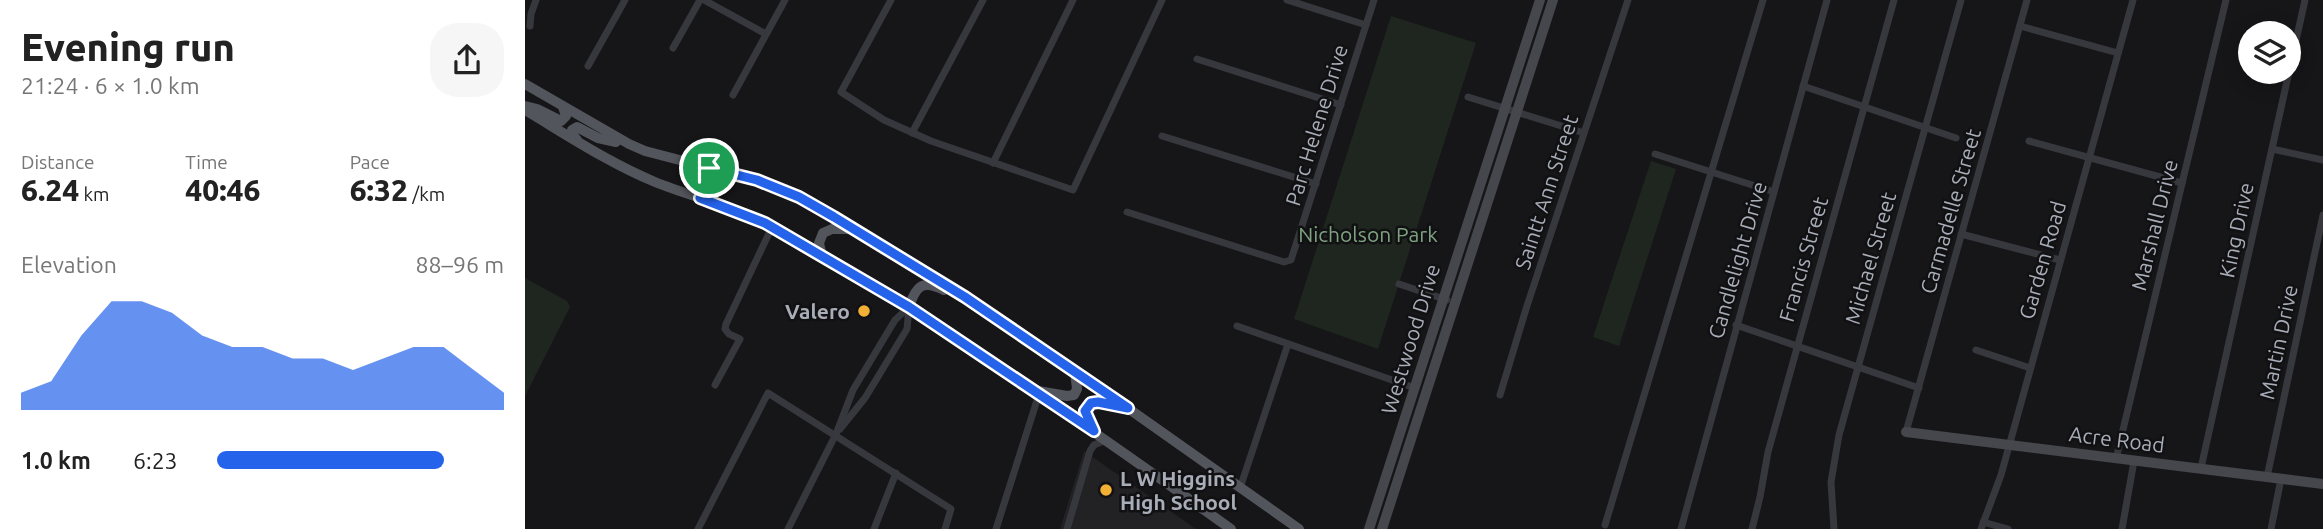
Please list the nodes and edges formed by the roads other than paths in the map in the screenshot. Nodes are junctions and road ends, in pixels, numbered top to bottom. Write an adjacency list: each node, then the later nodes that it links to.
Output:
1 (536, 0): 23 (street)
2 (625, 0): 29 (street)
3 (702, 0): 25 (street); 26 (street)
4 (785, 0): 25 (street)
5 (891, 0): 41 (street)
6 (983, 0): 41 (street)
7 (1073, 0): 52 (street)
8 (1162, 0): 52 (street)
9 (1287, 0): 22 (street)
10 (1374, 0): 22 (street, Parc Helene Drive)
11 (1540, 0): 36 (street, Westwood Drive)
12 (1553, 0): 39 (street, Westwood Drive)
13 (1628, 0): 42 (street, Saintt Ann Street)
14 (1763, 0): 54 (street)
15 (1827, 0): 31 (street, Candlelight Drive)
16 (1894, 0): 37 (street, Francis Street)
17 (1961, 0): 40 (street, Michael Street)
18 (2027, 0): 24 (street, Carmadelle Street)
19 (2133, 0): 27 (street, Garden Road)
20 (2226, 0): 55 (street, Marshall Drive)
21 (2305, 0): 48 (street, King Drive)
22 (1366, 25): 34 (street, Parc Helene Drive)
23 (530, 26)
24 (2020, 26): 27 (street); 63 (street, Carmadelle Street)
25 (766, 34): 32 (street)
26 (673, 48)
27 (2118, 53): 50 (street, Garden Road)
28 (1197, 59): 34 (street)
29 (587, 66)
30 (525, 84): 35 (main road)
31 (1803, 86): 37 (street); 57 (street, Candlelight Drive)
32 (733, 95)
33 (1468, 97): 36 (street)
34 (1341, 104): 56 (street, Parc Helene Drive)
35 (563, 107): 38 (main road); 47 (main road)
36 (1505, 107): 39 (street); 67 (street, Westwood Drive)
37 (1864, 107): 40 (street); 74 (street, Francis Street)
38 (525, 108): 46 (main road)
39 (1517, 111): 42 (street); 68 (street, Westwood Drive)
40 (1925, 127): 44 (street); 76 (street, Michael Street)
41 (912, 133): 52 (street)
42 (1584, 133): 83 (street, Saintt Ann Street)
43 (1161, 136): 56 (street)
44 (1956, 138)
45 (2029, 141): 50 (street)
46 (580, 144): 47 (main road); 58 (main road)
47 (629, 144): 53 (main road)
48 (2272, 149): 51 (street); 92 (street, King Drive)
49 (1655, 154): 54 (street)
50 (2088, 158): 55 (street); 65 (street, Garden Road)
51 (2323, 160)
52 (993, 163)
53 (709, 168): 58 (main road); 62 (main road)
54 (1710, 173): 57 (street); 98 (street)
55 (2182, 183): 90 (street, Marshall Drive)
56 (1316, 184): 59 (street, Parc Helene Drive)
57 (1774, 192): 71 (street, Candlelight Drive)
58 (700, 198): 61 (main road)
59 (1127, 212)
60 (2323, 215): 94 (street, Martin Drive)
61 (772, 228): 64 (main road); 79 (street)
62 (854, 229): 64 (main road); 70 (main road)
63 (1961, 234): 65 (street); 80 (street, Carmadelle Street)
64 (822, 257): 69 (main road)
65 (2060, 260): 77 (street, Garden Road)
66 (1399, 284): 67 (street)
67 (1443, 299): 68 (street); 81 (street, Westwood Drive)
68 (1454, 303): 109 (street, Westwood Drive)
69 (909, 307): 70 (main road); 82 (main road); 87 (street); 87 (street)
70 (987, 312): 78 (main road)
71 (1736, 325): 74 (street); 110 (street, Candlelight Drive)
72 (1237, 326): 73 (street)
73 (1288, 344): 81 (street); 97 (street)
74 (1798, 345): 76 (street); 111 (street, Francis Street)
75 (1976, 350): 77 (street)
76 (1858, 367): 80 (street); 112 (street, Michael Street)
77 (2029, 368): 89 (street, Garden Road)
78 (1075, 371): 82 (main road); 84 (main road)
79 (715, 384)
80 (1919, 387): 86 (street, Carmadelle Street)
81 (1415, 388): 108 (street, Westwood Drive)
82 (1035, 392): 85 (main road); 104 (street)
83 (1500, 395)
84 (1128, 408): 85 (main road); 97 (main road)
85 (1094, 431): 88 (main road)
86 (1906, 432): 89 (street, Acre Road)
87 (836, 435): 93 (street); 100 (street); 101 (street)
88 (1107, 439): 105 (street); 106 (main road)
89 (2008, 446): 90 (street, Acre Road); 99 (street, Garden Road)
90 (2116, 458): 91 (street, Acre Road)
91 (2134, 461): 92 (street, Acre Road); 114 (street)
92 (2201, 468): 94 (street, Acre Road)
93 (896, 473): 102 (street); 103 (street)
94 (2267, 477): 95 (street, Acre Road)
95 (2281, 479): 96 (street, Acre Road); 115 (street)
96 (2323, 484)
97 (1240, 488): 107 (main road)
98 (1605, 525)
99 (1982, 525): 113 (street)
100 (698, 529)
101 (788, 529)
102 (874, 529)
103 (945, 529)
104 (996, 529)
105 (1067, 529)
106 (1230, 529)
107 (1299, 529)
108 (1369, 529)
109 (1382, 529)
110 (1681, 529)
111 (1752, 529)
112 (1834, 529)
113 (2008, 529)
114 (2122, 529)
115 (2271, 529)

